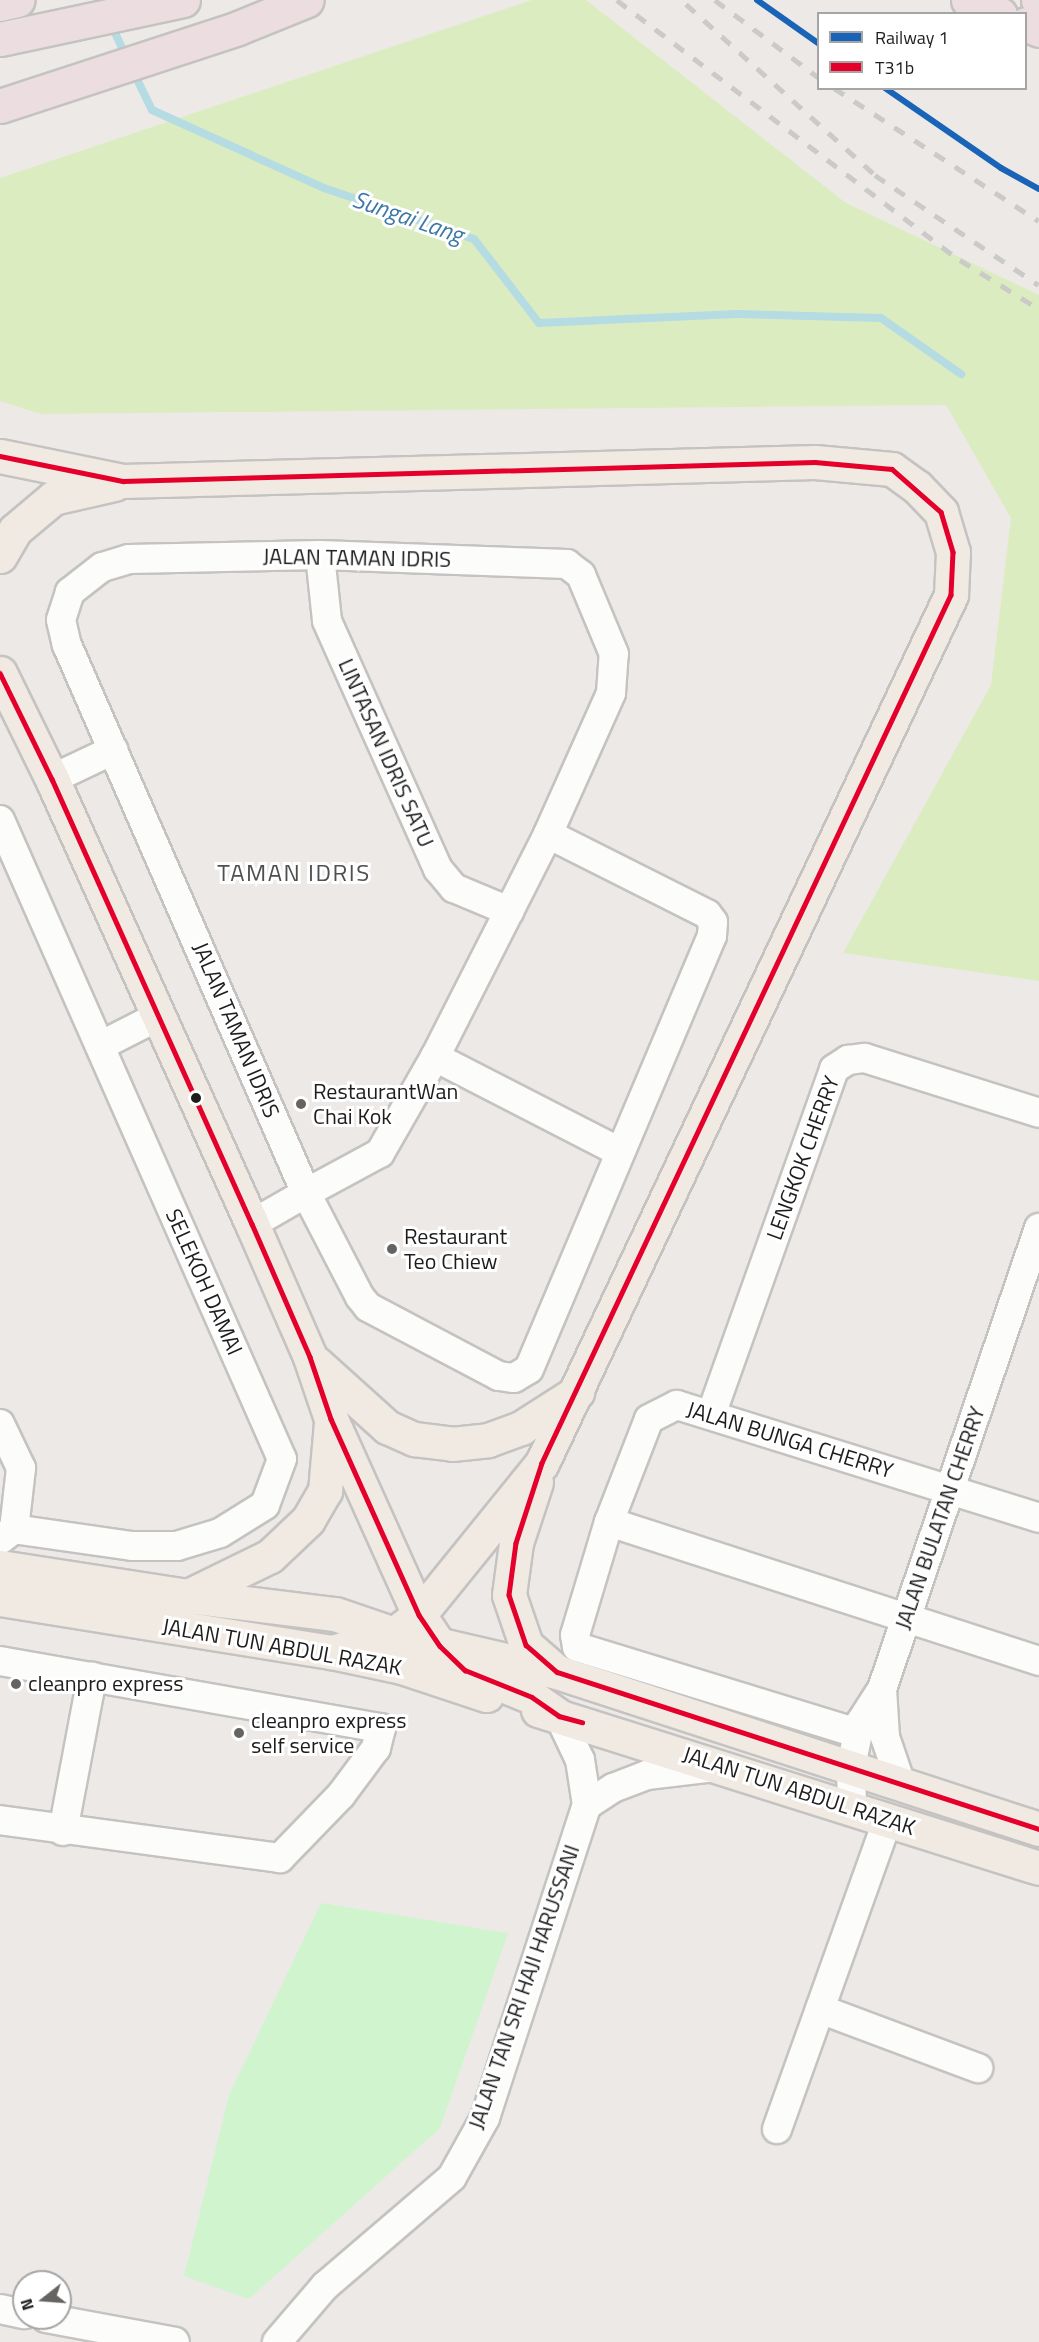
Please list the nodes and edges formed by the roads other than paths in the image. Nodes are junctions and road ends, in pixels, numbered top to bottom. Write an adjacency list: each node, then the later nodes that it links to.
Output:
1 (18, 0): 5 (highway)
2 (183, 0): 7 (highway)
3 (307, 0): 8 (highway)
4 (968, 0): 6 (highway)
5 (0, 4)
6 (995, 12)
7 (0, 39)
8 (0, 106)
9 (0, 456): 10 (main road)
10 (123, 481): 12 (main road); 29 (main road)
11 (320, 555): 14 (street, JALAN TAMAN IDRIS); 17 (street, JALAN TAMAN IDRIS); 19 (street, LINTASAN IDRIS SATU)
12 (0, 556)
13 (0, 673): 15 (main road)
14 (113, 750): 15 (street); 25 (street, JALAN TAMAN IDRIS)
15 (52, 779): 20 (main road)
16 (0, 820): 18 (street, SELEKOH DAMAI)
17 (548, 834): 19 (street, JALAN TAMAN IDRIS); 24 (street)
18 (7, 851): 21 (street, SELEKOH DAMAI)
19 (509, 910): 22 (street, JALAN TAMAN IDRIS)
20 (159, 1016): 21 (street); 26 (main road)
21 (100, 1046): 37 (street, SELEKOH DAMAI)
22 (435, 1057): 24 (street); 25 (street, JALAN TAMAN IDRIS)
23 (1039, 1113): 30 (street, LENGKOK CHERRY)
24 (620, 1152): 25 (street)
25 (306, 1193): 26 (street, JALAN TAMAN IDRIS)
26 (252, 1224): 28 (main road)
27 (1039, 1228): 34 (street, JALAN BULATAN CHERRY)
28 (310, 1357): 29 (main road); 31 (main road)
29 (577, 1392): 33 (main road)
30 (711, 1416): 34 (street, JALAN BUNGA CHERRY); 36 (street, JALAN BUNGA CHERRY)
31 (331, 1419): 39 (main road); 42 (main road)
32 (0, 1424): 37 (street)
33 (542, 1463): 42 (main road); 47 (main road)
34 (950, 1488): 35 (street, JALAN BUNGA CHERRY); 41 (street, JALAN BULATAN CHERRY)
35 (1039, 1518)
36 (609, 1522): 41 (street); 51 (street, JALAN BUNGA CHERRY)
37 (7, 1535)
38 (0, 1567): 39 (main road, JALAN TUN ABDUL RAZAK)
39 (188, 1596): 42 (main road, JALAN TUN ABDUL RAZAK)
40 (0, 1599): 44 (main road, JALAN TUN ABDUL RAZAK)
41 (906, 1619): 46 (street); 49 (street, JALAN BULATAN CHERRY)
42 (407, 1624): 43 (main road, JALAN TUN ABDUL RAZAK); 44 (main road)
43 (440, 1646): 47 (main road, JALAN TUN ABDUL RAZAK); 50 (main road, JALAN TUN ABDUL RAZAK)
44 (332, 1652): 50 (main road, JALAN TUN ABDUL RAZAK)
45 (0, 1661): 48 (street)
46 (1039, 1661)
47 (557, 1672): 53 (main road, JALAN TUN ABDUL RAZAK)
48 (92, 1677): 60 (street); 60 (street)
49 (882, 1689): 51 (street, JALAN BULATAN CHERRY); 54 (street)
50 (559, 1716): 52 (main road, JALAN TUN ABDUL RAZAK); 55 (street, JALAN TAN SRI HAJI HARUSSANI)
51 (857, 1733): 53 (street, JALAN BULATAN CHERRY)
52 (723, 1767): 55 (street); 56 (main road, JALAN TUN ABDUL RAZAK)
53 (851, 1767): 54 (main road, JALAN TUN ABDUL RAZAK); 56 (street, JALAN BULATAN CHERRY)
54 (901, 1784): 59 (main road, JALAN TUN ABDUL RAZAK)
55 (586, 1805): 67 (street, JALAN TAN SRI HAJI HARUSSANI)
56 (852, 1808): 57 (main road, JALAN TUN ABDUL RAZAK)
57 (888, 1819): 61 (main road, JALAN TUN ABDUL RAZAK); 62 (street)
58 (0, 1820): 60 (street)
59 (1039, 1828)
60 (63, 1830)
61 (1039, 1868)
62 (820, 2009): 63 (street); 64 (street)
63 (978, 2068)
64 (777, 2129)
65 (72, 2323): 66 (street)
66 (175, 2342)
67 (277, 2342)

